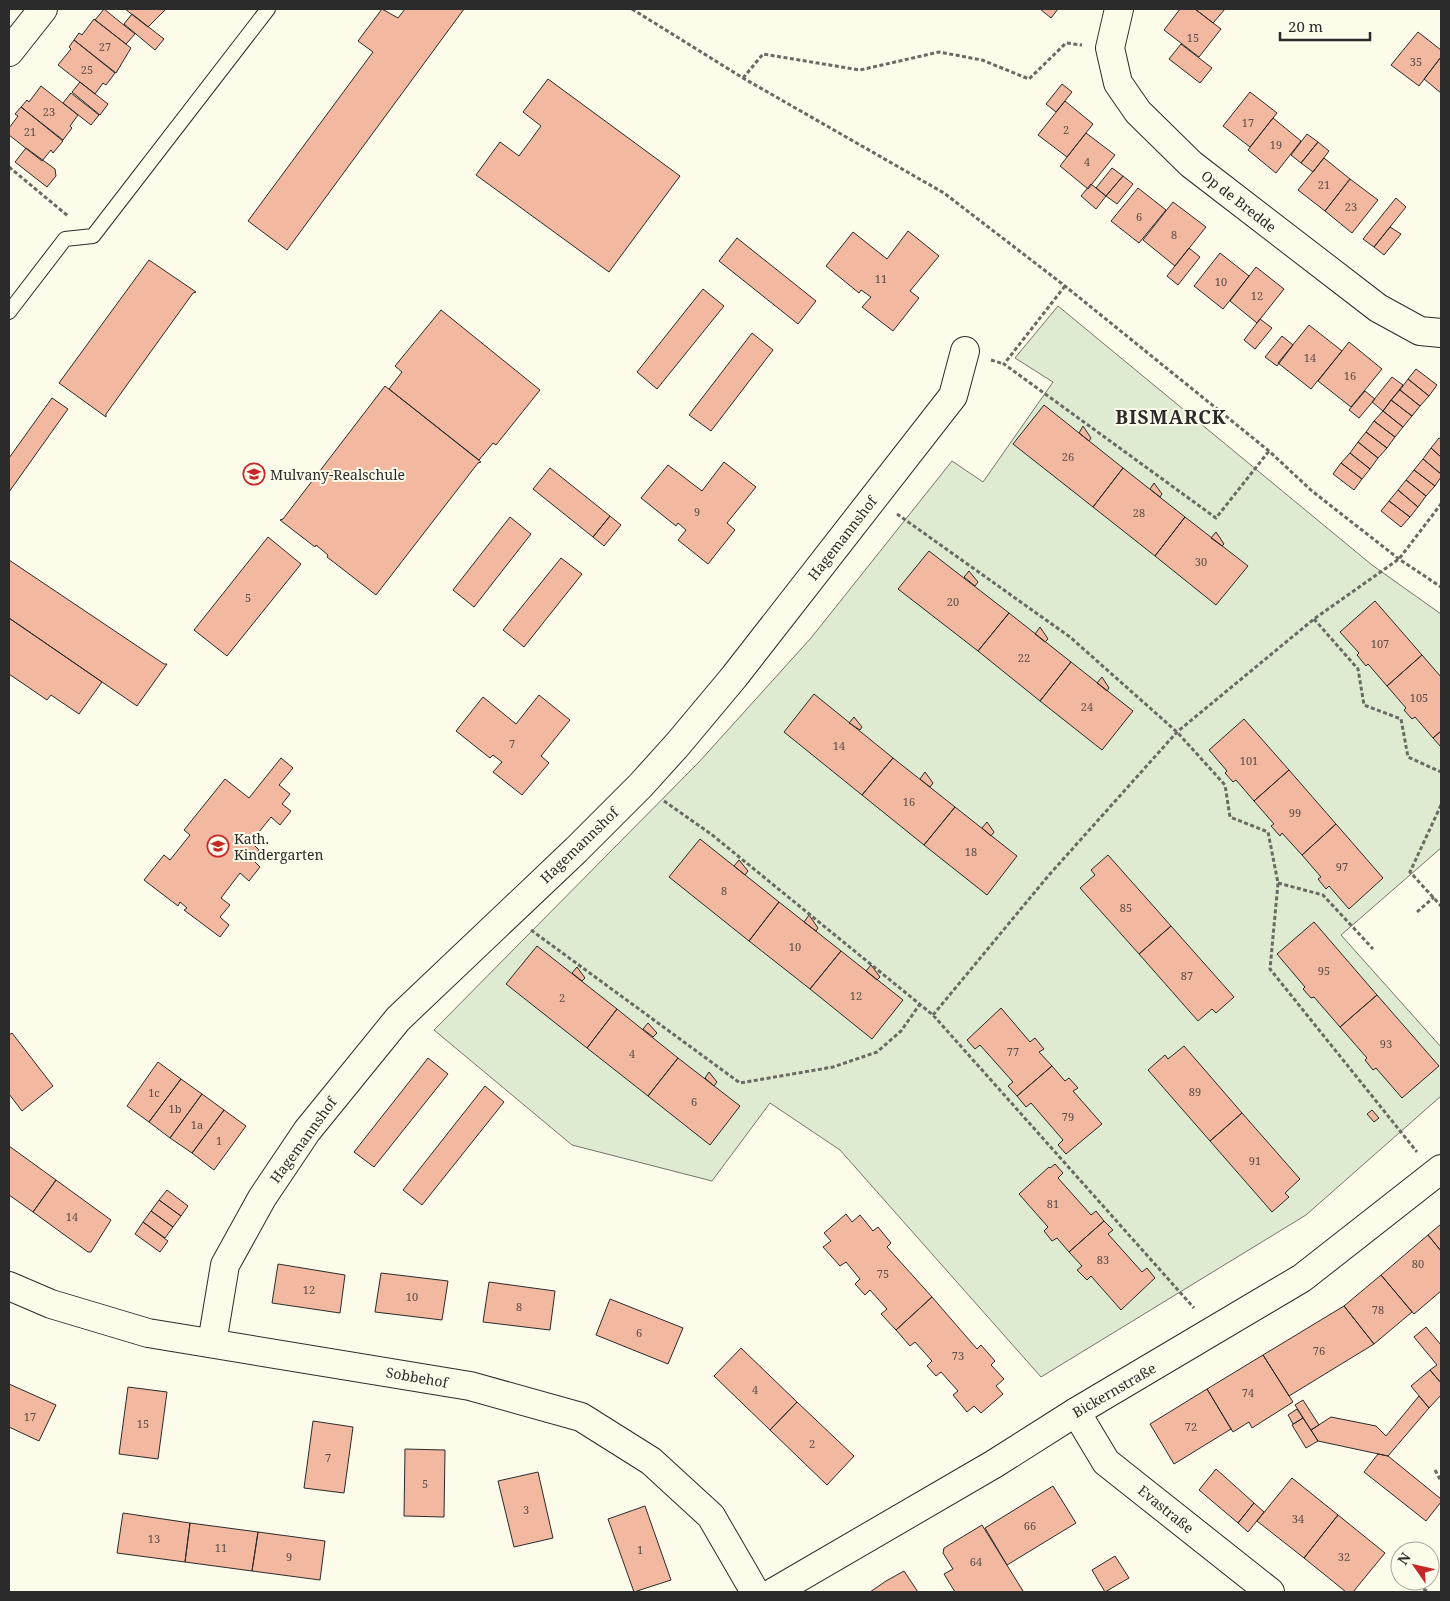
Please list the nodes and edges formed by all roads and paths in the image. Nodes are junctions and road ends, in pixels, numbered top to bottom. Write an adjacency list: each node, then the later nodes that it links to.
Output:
1 (43, 9): 6 (street)
2 (268, 9): 9 (lane)
3 (632, 9): 7 (path)
4 (1119, 9): 5 (street, Op de Bredde)
5 (1110, 48): 7 (path); 12 (street, Op de Bredde)
6 (9, 52)
7 (743, 78): 10 (path)
8 (9, 167): 9 (path)
9 (93, 236): 11 (lane)
10 (1065, 286): 14 (path); 14 (path)
11 (9, 312)
12 (1441, 333)
13 (965, 351): 15 (street, Hagemannshof)
14 (1269, 451): 17 (path)
15 (874, 498): 20 (path); 22 (street, Hagemannshof)
16 (1441, 504): 17 (path)
17 (1399, 559): 18 (path); 19 (path)
18 (1441, 587)
19 (1314, 619): 20 (path); 21 (path)
20 (1177, 732): 24 (path); 31 (path)
21 (1441, 772)
22 (641, 785): 28 (street, Hagemannshof); 30 (path)
23 (1441, 805): 25 (path)
24 (1278, 883): 29 (path); 32 (path)
25 (1434, 897): 26 (path); 27 (path)
26 (1441, 906)
27 (1417, 912)
28 (508, 913): 30 (path); 35 (street, Hagemannshof)
29 (1373, 949)
30 (920, 1004): 31 (path)
31 (933, 1015): 34 (path)
32 (1438, 1172): 34 (street, Bickernstraße)
33 (9, 1286): 35 (street, Sobbehof)
34 (1215, 1331): 36 (street, Bickernstraße)
35 (212, 1343): 39 (street, Sobbehof)
36 (1076, 1412): 40 (street, Bickernstraße); 41 (street, Evastraße)
37 (1435, 1470): 38 (path)
38 (1441, 1481)
39 (755, 1592)
40 (774, 1592)
41 (1270, 1592)

